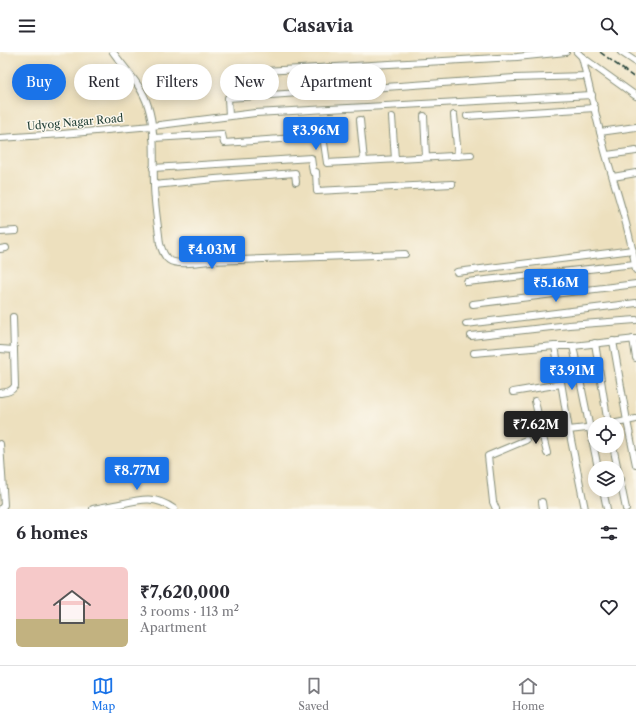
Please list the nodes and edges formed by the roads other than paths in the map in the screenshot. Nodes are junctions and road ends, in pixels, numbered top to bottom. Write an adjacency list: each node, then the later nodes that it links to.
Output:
1 (113, 52): 19 (street)
2 (566, 52): 5 (street)
3 (577, 52): 6 (street)
4 (621, 52): 7 (street)
5 (558, 53): 8 (street)
6 (582, 57): 9 (street); 11 (street)
7 (636, 62)
8 (279, 70)
9 (587, 76): 10 (street); 14 (street)
10 (592, 95): 12 (street); 14 (street, Udyog Nagar Road)
11 (636, 96)
12 (595, 108): 16 (street); 21 (street)
13 (454, 115): 27 (street)
14 (229, 116): 19 (street, Udyog Nagar Road)
15 (424, 116): 28 (street)
16 (467, 116)
17 (392, 118): 29 (street)
18 (360, 120): 30 (street)
19 (152, 126): 22 (street, Udyog Nagar Road); 23 (street)
20 (636, 127): 21 (street)
21 (600, 132): 26 (street)
22 (0, 138)
23 (153, 138): 30 (street); 31 (street)
24 (636, 151): 26 (street)
25 (471, 155): 27 (street)
26 (606, 155): 33 (street)
27 (458, 156): 28 (street)
28 (426, 157): 29 (street)
29 (395, 159): 30 (street)
30 (364, 161)
31 (153, 168): 35 (street); 36 (street)
32 (636, 173): 33 (street)
33 (613, 177): 39 (street)
34 (296, 182): 36 (street)
35 (452, 184)
36 (154, 185): 40 (street)
37 (16, 231): 38 (street)
38 (0, 232)
39 (634, 248): 41 (street); 42 (street)
40 (405, 254)
41 (636, 266): 43 (street)
42 (457, 272)
43 (467, 282)
44 (636, 284): 46 (street)
45 (636, 303): 49 (street)
46 (473, 304)
47 (13, 317): 57 (street)
48 (636, 320): 50 (street)
49 (466, 324)
50 (471, 336)
51 (634, 339): 52 (street); 59 (street)
52 (613, 341): 53 (street); 67 (street)
53 (595, 343): 55 (street); 65 (street)
54 (555, 346): 55 (street); 58 (street); 60 (street)
55 (573, 346): 64 (street)
56 (0, 349): 57 (street)
57 (14, 350): 62 (street)
58 (474, 353)
59 (636, 358)
60 (561, 384): 61 (street); 70 (street)
61 (513, 392)
62 (0, 393)
63 (535, 401): 71 (street)
64 (590, 417)
65 (607, 417)
66 (636, 419): 67 (street)
67 (627, 421): 68 (street); 77 (street)
68 (624, 422)
69 (588, 428): 70 (street)
70 (569, 430): 71 (street); 85 (street)
71 (542, 433): 74 (street)
72 (526, 440): 83 (street)
73 (0, 444): 76 (street)
74 (547, 453)
75 (614, 453): 87 (street)
76 (0, 458): 80 (street)
77 (636, 465)
78 (604, 497): 86 (street)
79 (542, 502): 84 (street)
80 (2, 506)
81 (92, 509): 82 (street)
82 (174, 509)
83 (496, 509)
84 (543, 509)
85 (585, 509)
86 (607, 509)
87 (626, 509)

